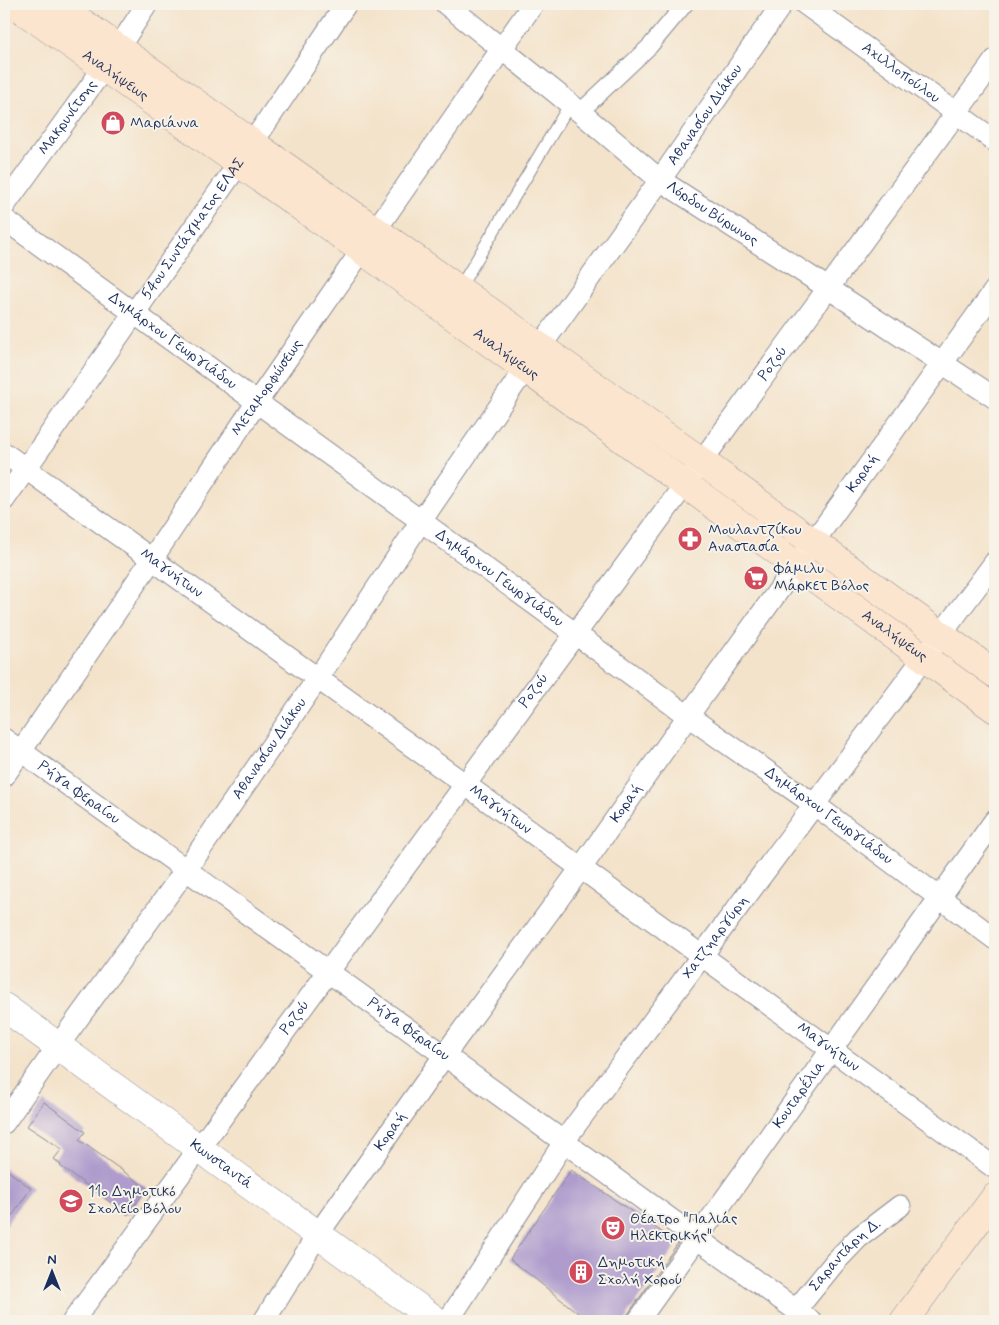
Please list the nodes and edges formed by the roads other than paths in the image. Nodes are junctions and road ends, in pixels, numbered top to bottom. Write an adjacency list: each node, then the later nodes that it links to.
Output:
1 (14, 4): 11 (main road, Αναλήψεως)
2 (56, 4): 11 (main road, Αναλήψεως)
3 (147, 4): 11 (street, Μακρυνίτσης)
4 (346, 4): 16 (street, 54ου Συντάγματος ΕΛΑΣ)
5 (446, 4): 10 (street, Λόρδου Βύρωνος)
6 (533, 4): 10 (street, Μεταμορφώσεως)
7 (685, 4): 13 (street)
8 (782, 4): 17 (street, Αθανασίου Διάκου)
9 (805, 4): 14 (street, Αχιλλοπούλου)
10 (502, 49): 13 (street, Λόρδου Βύρωνος); 20 (street, Μεταμορφώσεως)
11 (111, 58): 16 (main road, Αναλήψεως); 18 (street, Μακρυνίτσης)
12 (995, 60): 14 (street, Ροζού)
13 (575, 108): 17 (street, Λόρδου Βύρωνος); 22 (lane)
14 (958, 113): 15 (street, Αχιλλοπούλου); 21 (street, Ροζού)
15 (995, 141)
16 (246, 153): 20 (main road, Αναλήψεως); 24 (street, 54ου Συντάγματος ΕΛΑΣ)
17 (660, 180): 21 (street, Λόρδου Βύρωνος); 25 (street, Αθανασίου Διάκου)
18 (4, 206)
19 (4, 219): 24 (street, Δημάρχου Γεωργιάδου)
20 (369, 240): 22 (main road, Αναλήψεως); 25 (main road, Αναλήψεως); 28 (street, Μεταμορφώσεως)
21 (828, 288): 26 (street, Λόρδου Βύρωνος); 30 (street, Ροζού)
22 (459, 290): 25 (main road, Αναλήψεως)
23 (995, 290): 26 (street, Κοραή)
24 (134, 314): 28 (street, Δημάρχου Γεωργιάδου); 31 (street, 54ου Συντάγματος ΕΛΑΣ)
25 (533, 358): 30 (main road, Αναλήψεως); 32 (main road, Αναλήψεως); 34 (street, Αθανασίου Διάκου)
26 (942, 364): 27 (street, Λόρδου Βύρωνος); 35 (street, Κοραή)
27 (995, 398)
28 (257, 402): 34 (street, Δημάρχου Γεωργιάδου); 36 (street, Μεταμορφώσεως)
29 (4, 454): 31 (street, Μαγνήτων)
30 (701, 461): 32 (street, Ροζού); 35 (main road, Αναλήψεως)
31 (26, 469): 33 (street, 54ου Συντάγματος ΕΛΑΣ); 36 (street, Μαγνήτων)
32 (684, 484): 38 (main road, Αναλήψεως); 39 (street, Ροζού)
33 (4, 500)
34 (421, 521): 39 (street, Δημάρχου Γεωργιάδου); 43 (street, Αθανασίου Διάκου)
35 (813, 543): 38 (street, Κοραή); 40 (main road, Αναλήψεως)
36 (152, 559): 43 (street, Μαγνήτων); 47 (street, Μεταμορφώσεως)
37 (995, 562): 40 (street, Χατζηαργύρη)
38 (797, 565): 41 (main road, Αναλήψεως); 45 (street, Κοραή)
39 (576, 634): 45 (street, Δημάρχου Γεωργιάδου); 49 (street, Ροζού)
40 (942, 635): 41 (street, Χατζηαργύρη); 42 (main road, Αναλήψεως)
41 (925, 658): 44 (main road, Αναλήψεως); 50 (street, Χατζηαργύρη)
42 (995, 674)
43 (318, 678): 49 (street, Μαγνήτων); 53 (street, Αθανασίου Διάκου)
44 (995, 709)
45 (688, 716): 50 (street, Δημάρχου Γεωργιάδου); 52 (street, Κοραή)
46 (4, 739): 47 (street, Ρήγα Φεραίου)
47 (21, 751): 48 (street, Μεταμορφώσεως); 53 (street, Ρήγα Φεραίου)
48 (4, 776)
49 (466, 784): 52 (street, Μαγνήτων); 57 (street, Ροζού)
50 (815, 806): 54 (street, Δημάρχου Γεωργιάδου); 56 (street, Χατζηαργύρη)
51 (995, 820): 54 (street, Κουταρέλια)
52 (581, 868): 56 (street, Μαγνήτων); 61 (street, Κοραή)
53 (187, 869): 57 (street, Ρήγα Φεραίου); 59 (street, Αθανασίου Διάκου)
54 (940, 898): 55 (street, Δημάρχου Γεωργιάδου); 60 (street, Κουταρέλια)
55 (995, 938)
56 (702, 956): 60 (street, Μαγνήτων); 63 (street, Χατζηαργύρη)
57 (328, 972): 61 (street, Ρήγα Φεραίου); 64 (street, Ροζού)
58 (4, 1006): 59 (street, Κωνσταντά)
59 (58, 1046): 62 (street, Αθανασίου Διάκου); 64 (street, Κωνσταντά)
60 (832, 1049): 65 (street, Μαγνήτων); 69 (street, Κουταρέλια)
61 (444, 1055): 63 (street, Ρήγα Φεραίου); 68 (street, Κοραή)
62 (4, 1123)
63 (564, 1142): 69 (street, Ρήγα Φεραίου); 74 (street, Χατζηαργύρη)
64 (199, 1148): 68 (street, Κωνσταντά); 71 (street, Ροζού)
65 (995, 1168)
66 (995, 1197): 76 (main road)
67 (900, 1206): 70 (street, Σαραντάρη Δ.)
68 (318, 1234): 72 (street, Κοραή); 73 (street, Κωνσταντά)
69 (698, 1239): 70 (street, Ρήγα Φεραίου); 75 (street, Κουταρέλια)
70 (804, 1316)
71 (73, 1321)
72 (264, 1321)
73 (437, 1321)
74 (448, 1321)
75 (638, 1321)
76 (904, 1321)

